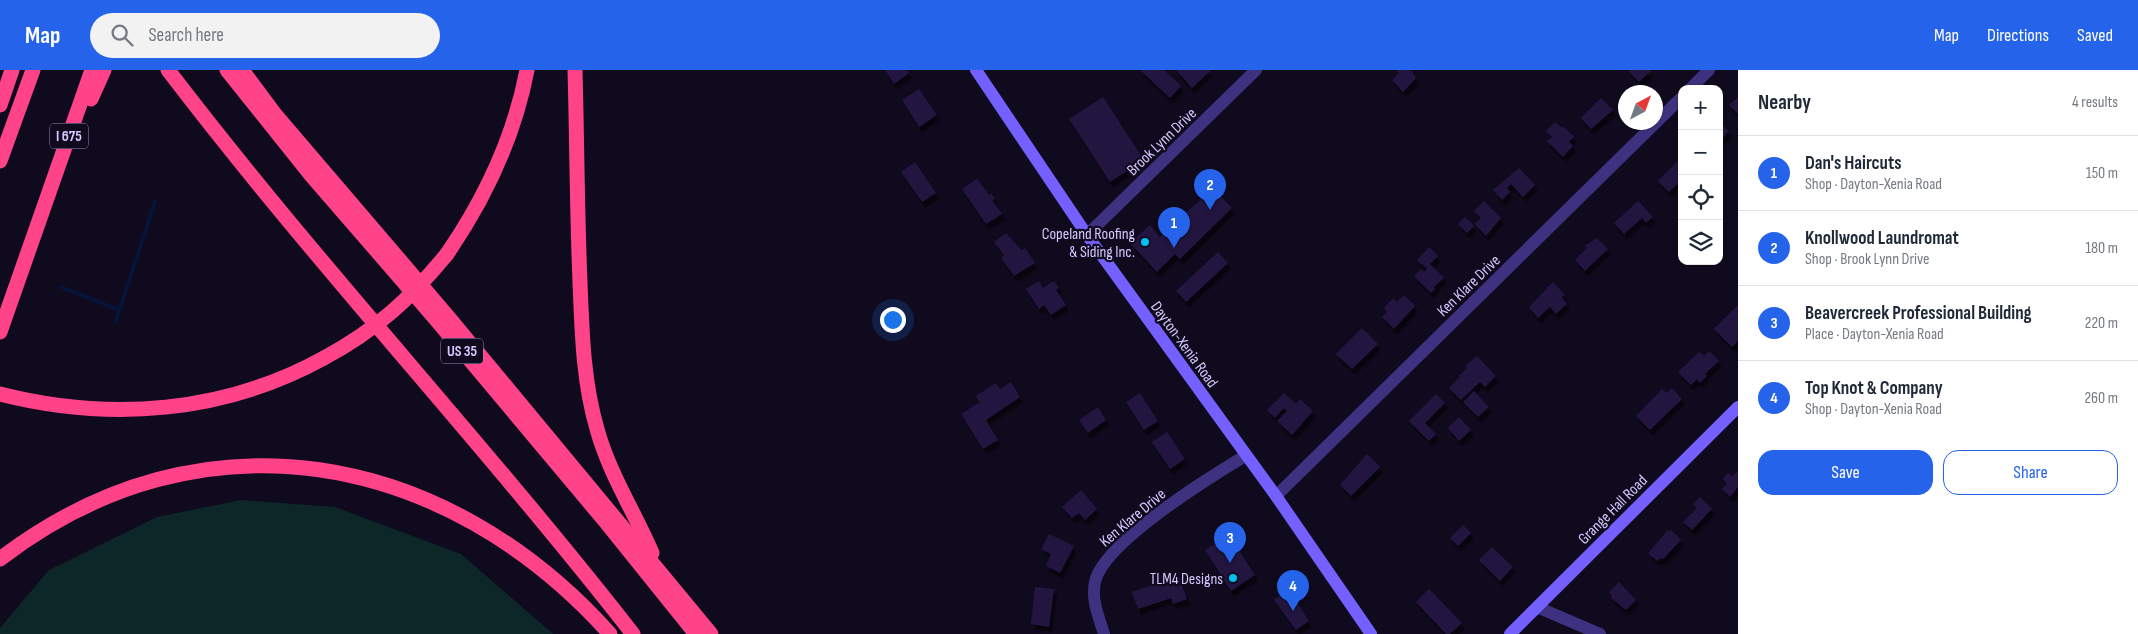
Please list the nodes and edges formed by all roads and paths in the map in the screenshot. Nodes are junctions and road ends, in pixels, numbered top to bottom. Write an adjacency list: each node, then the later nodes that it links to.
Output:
1 (12, 70): 15 (highway)
2 (33, 70): 16 (highway)
3 (92, 70): 17 (highway, I 675)
4 (104, 70): 17 (highway)
5 (168, 70): 28 (highway)
6 (227, 70): 29 (highway, US 35)
7 (242, 70): 25 (highway)
8 (527, 70): 20 (highway, bridge)
9 (575, 70): 25 (highway)
10 (976, 70): 18 (main road, Dayton-Xenia Road)
11 (1256, 70): 18 (street, Brook Lynn Drive)
12 (1709, 70): 13 (street)
13 (1694, 85)
14 (1678, 101): 23 (street, Ken Klare Drive)
15 (0, 105)
16 (0, 161)
17 (46, 201): 19 (highway, I 675)
18 (1087, 235): 22 (main road, Dayton-Xenia Road)
19 (0, 332)
20 (0, 394)
21 (1738, 408): 26 (main road, Grange Hall Road)
22 (1245, 456): 23 (main road, Dayton-Xenia Road); 31 (street, Ken Klare Drive)
23 (1276, 496): 32 (main road, Dayton-Xenia Road)
24 (0, 559): 27 (highway)
25 (661, 573): 30 (highway)
26 (1537, 607): 33 (main road, Grange Hall Road); 34 (street)
27 (610, 634)
28 (633, 634)
29 (696, 634)
30 (711, 634)
31 (1104, 634)
32 (1371, 634)
33 (1510, 634)
34 (1600, 634)

